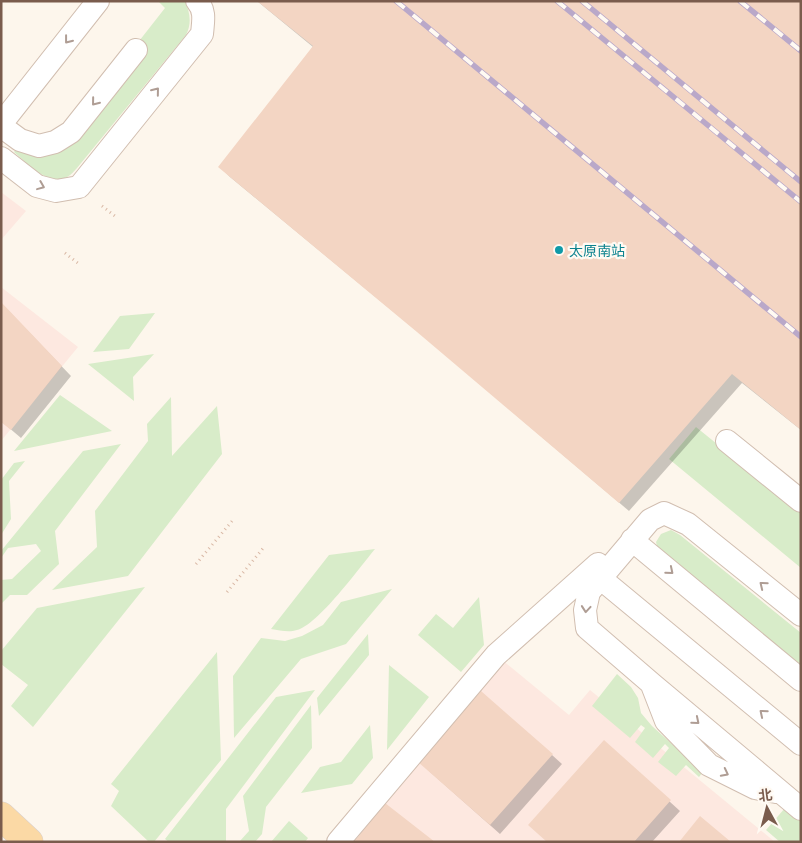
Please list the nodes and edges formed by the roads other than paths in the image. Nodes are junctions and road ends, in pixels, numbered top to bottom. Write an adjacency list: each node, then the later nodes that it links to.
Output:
1 (98, 1): 4 (street, one-way to 4)
2 (197, 1): 5 (street, one-way to 2)
3 (136, 50): 4 (street, one-way to 4)
4 (1, 125)
5 (1, 158)
6 (727, 441): 7 (street)
7 (801, 501)
8 (650, 520): 9 (street); 11 (street, one-way to 8); 19 (street)
9 (632, 540): 10 (street); 12 (street, one-way to 12)
10 (600, 578): 13 (street, one-way to 10); 14 (street, one-way to 14)
11 (801, 615)
12 (801, 680)
13 (801, 744)
14 (801, 809)
15 (1, 816): 18 (main road)
16 (1, 831): 17 (main road)
17 (16, 842)
18 (29, 842)
19 (338, 842)

